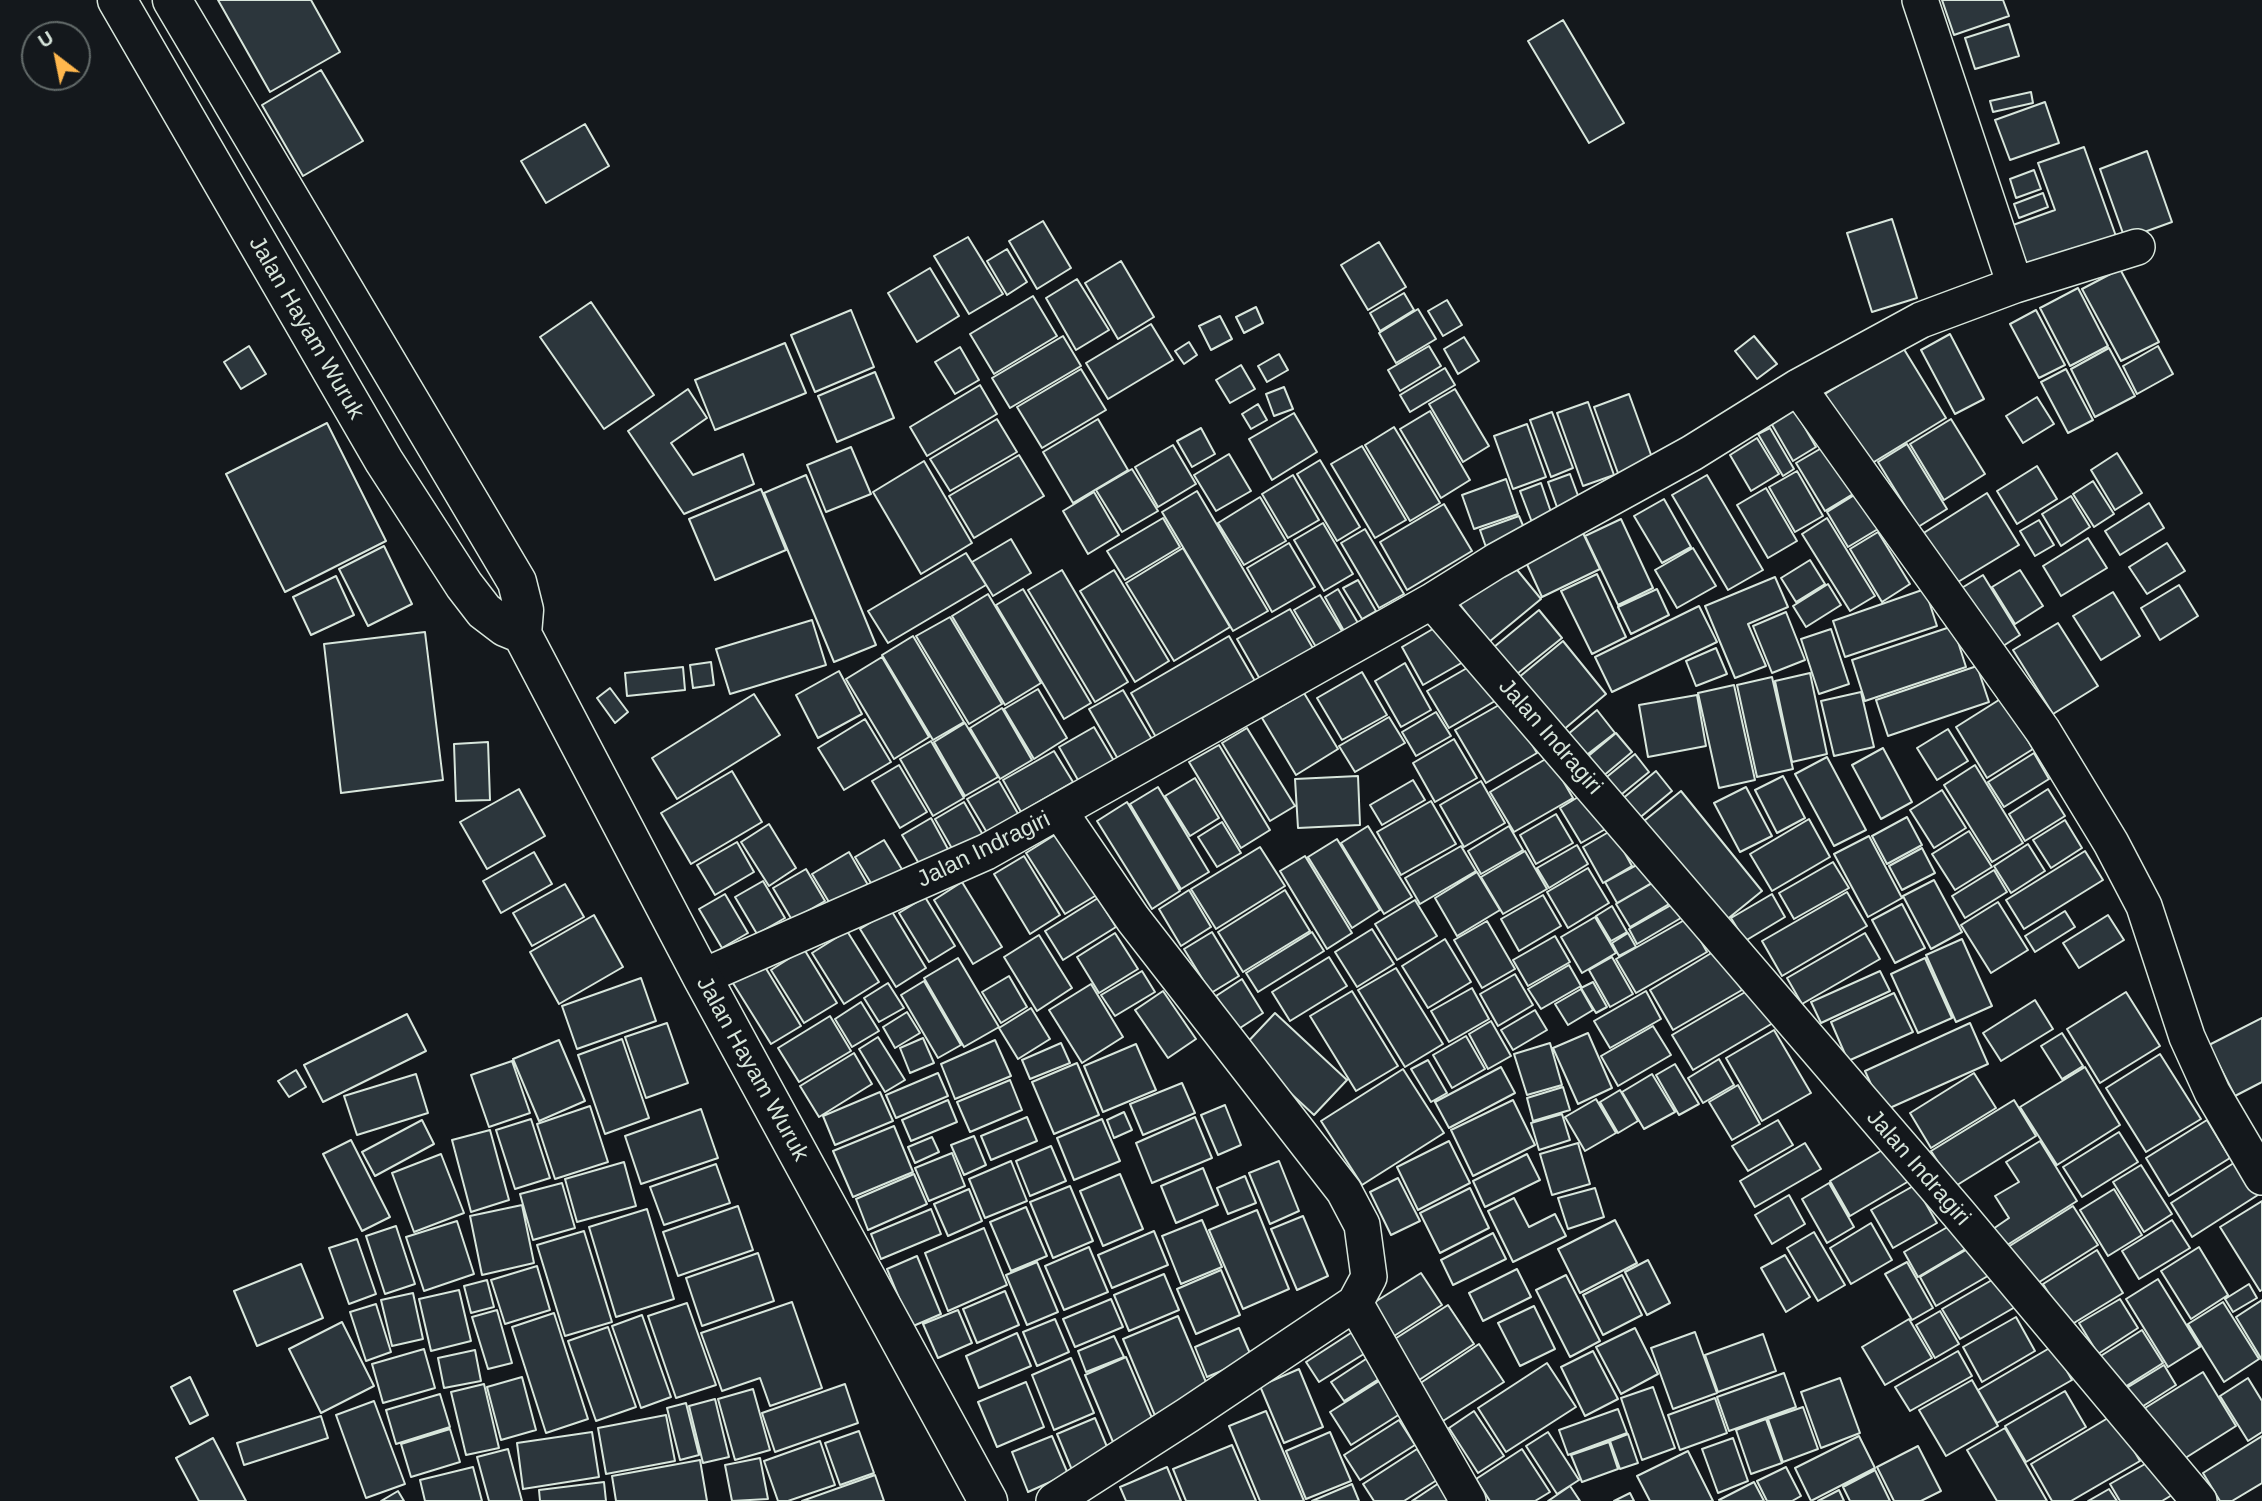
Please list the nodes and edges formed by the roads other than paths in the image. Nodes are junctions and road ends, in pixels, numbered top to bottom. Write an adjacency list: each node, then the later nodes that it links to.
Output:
1 (117, 0): 8 (highway, Jalan Hayam Wuruk)
2 (172, 0): 8 (highway, Jalan Hayam Wuruk)
3 (1920, 0): 5 (street)
4 (2137, 247): 5 (street)
5 (2015, 285): 6 (street)
6 (1798, 387): 7 (street); 11 (street)
7 (1432, 601): 9 (street, Jalan Indragiri); 16 (street, Jalan Indragiri)
8 (522, 634): 10 (highway, Jalan Hayam Wuruk)
9 (1060, 812): 10 (street, Jalan Indragiri); 12 (street)
10 (702, 977): 13 (highway, Jalan Hayam Wuruk)
11 (2262, 1177)
12 (1362, 1290): 14 (street); 15 (street)
13 (988, 1501)
14 (1054, 1501)
15 (1468, 1501)
16 (2199, 1501)

